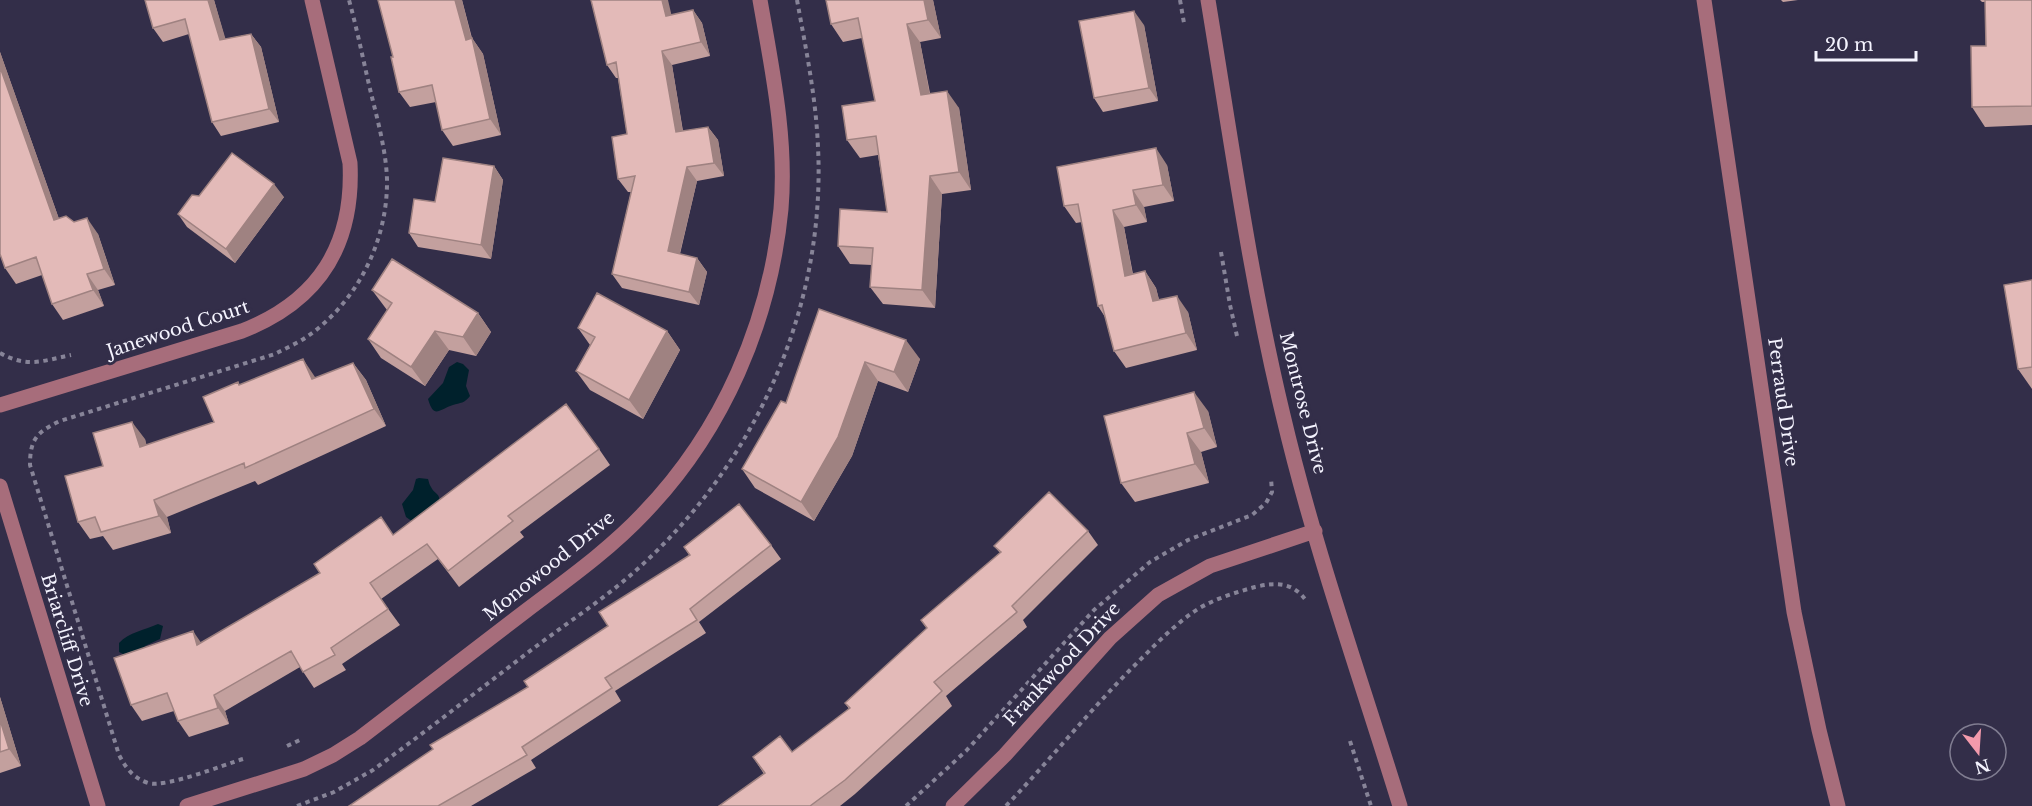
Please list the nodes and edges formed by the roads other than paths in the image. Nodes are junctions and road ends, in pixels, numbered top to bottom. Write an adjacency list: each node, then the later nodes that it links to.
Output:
1 (312, 0): 5 (street, Janewood Court)
2 (760, 0): 9 (street, Monowood Drive)
3 (1208, 0): 7 (street, Montrose Drive)
4 (1704, 0): 12 (street, Perraud Drive)
5 (0, 405)
6 (0, 486): 8 (street, Briarcliff Drive)
7 (1315, 531): 10 (street, Frankwood Drive); 11 (street, Montrose Drive)
8 (98, 806)
9 (187, 806)
10 (953, 806)
11 (1400, 806)
12 (1838, 806)

